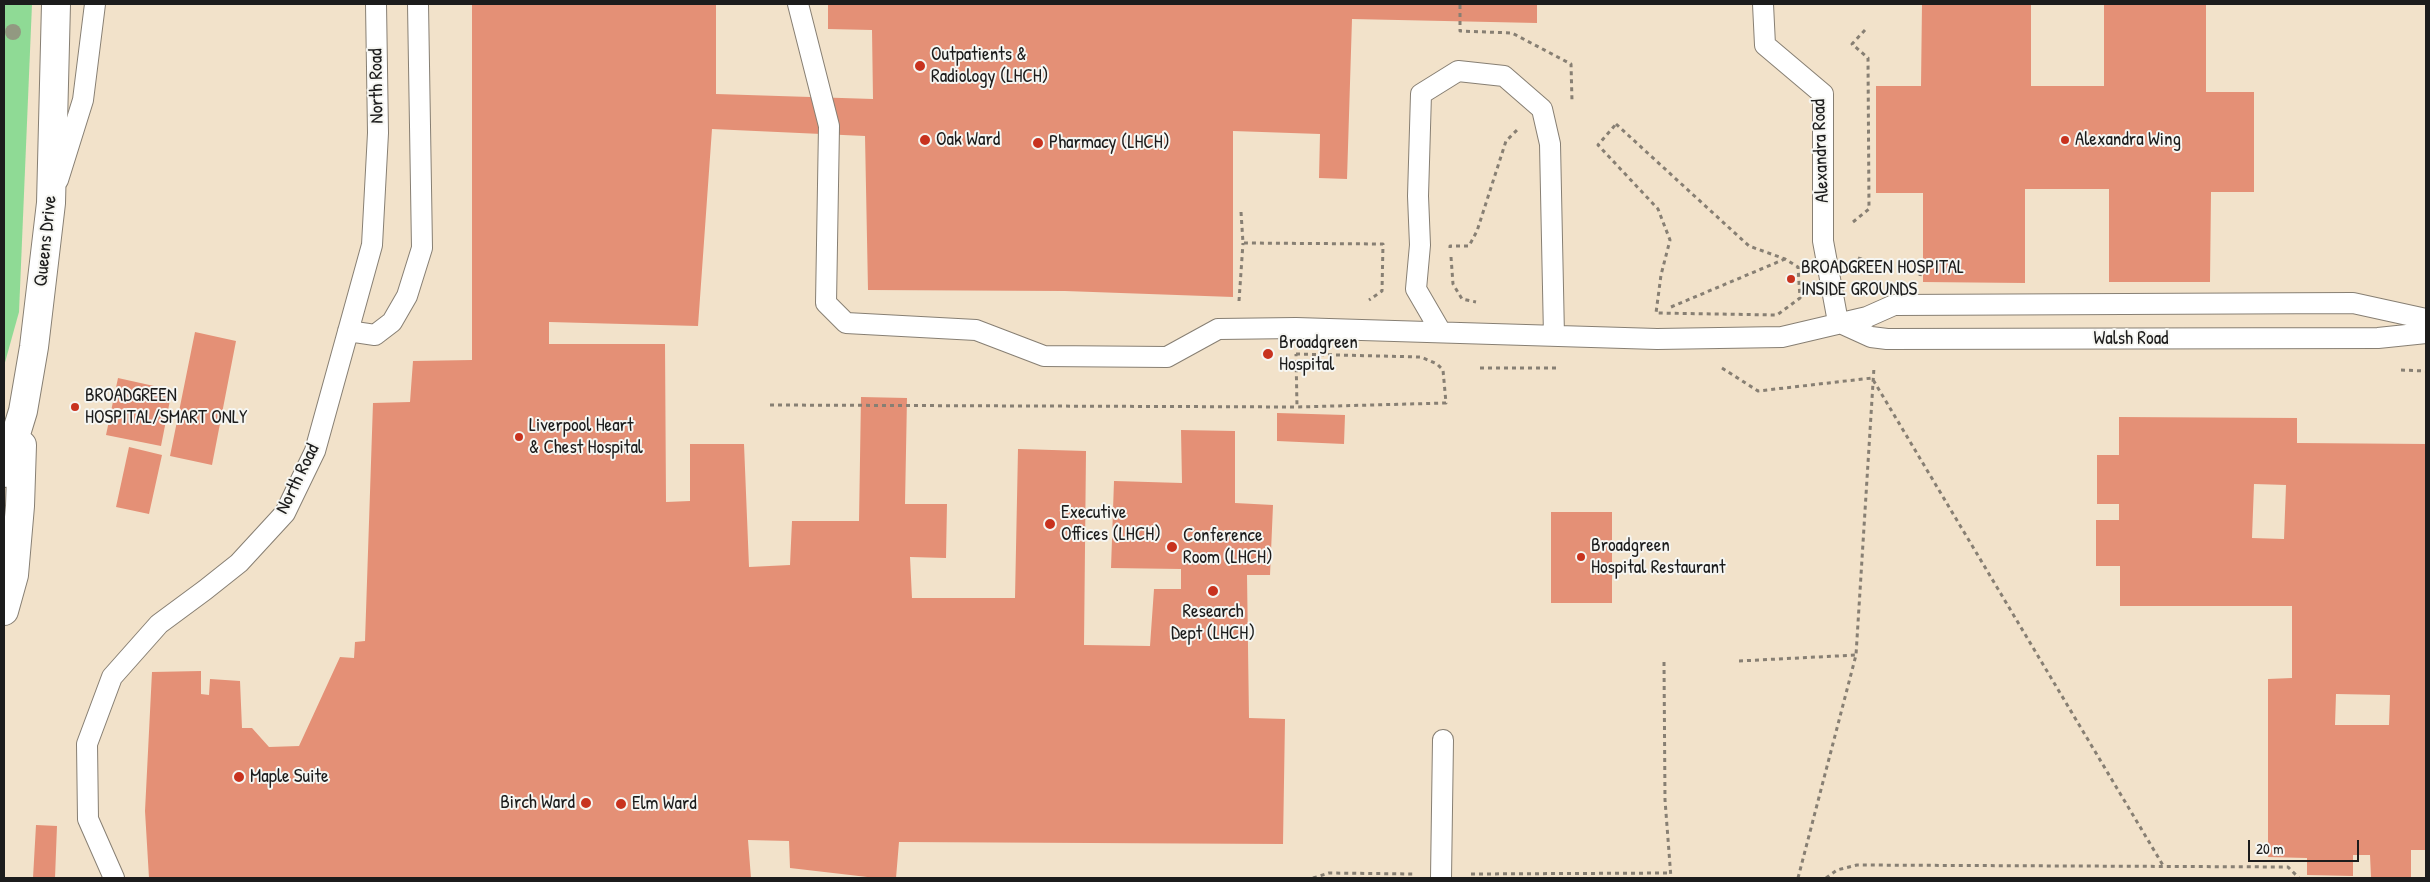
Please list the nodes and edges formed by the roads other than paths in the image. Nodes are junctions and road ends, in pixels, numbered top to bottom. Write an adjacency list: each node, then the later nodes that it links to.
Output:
1 (56, 4): 7 (highway, Queens Drive)
2 (95, 4): 7 (lane)
3 (376, 4): 10 (lane, North Road)
4 (418, 4): 10 (lane)
5 (798, 4): 11 (lane)
6 (1763, 4): 9 (lane, Alexandra Road)
7 (51, 203): 14 (highway, Queens Drive)
8 (2426, 319): 9 (lane)
9 (1838, 322): 12 (lane, Walsh Road); 13 (lane)
10 (348, 331): 19 (lane, North Road)
11 (1441, 332): 13 (lane); 13 (lane)
12 (2426, 333)
13 (1554, 336)
14 (23, 411): 15 (highway, Queens Drive); 16 (highway)
15 (4, 473)
16 (4, 611)
17 (1443, 740): 18 (lane)
18 (1441, 876)
19 (114, 878)

